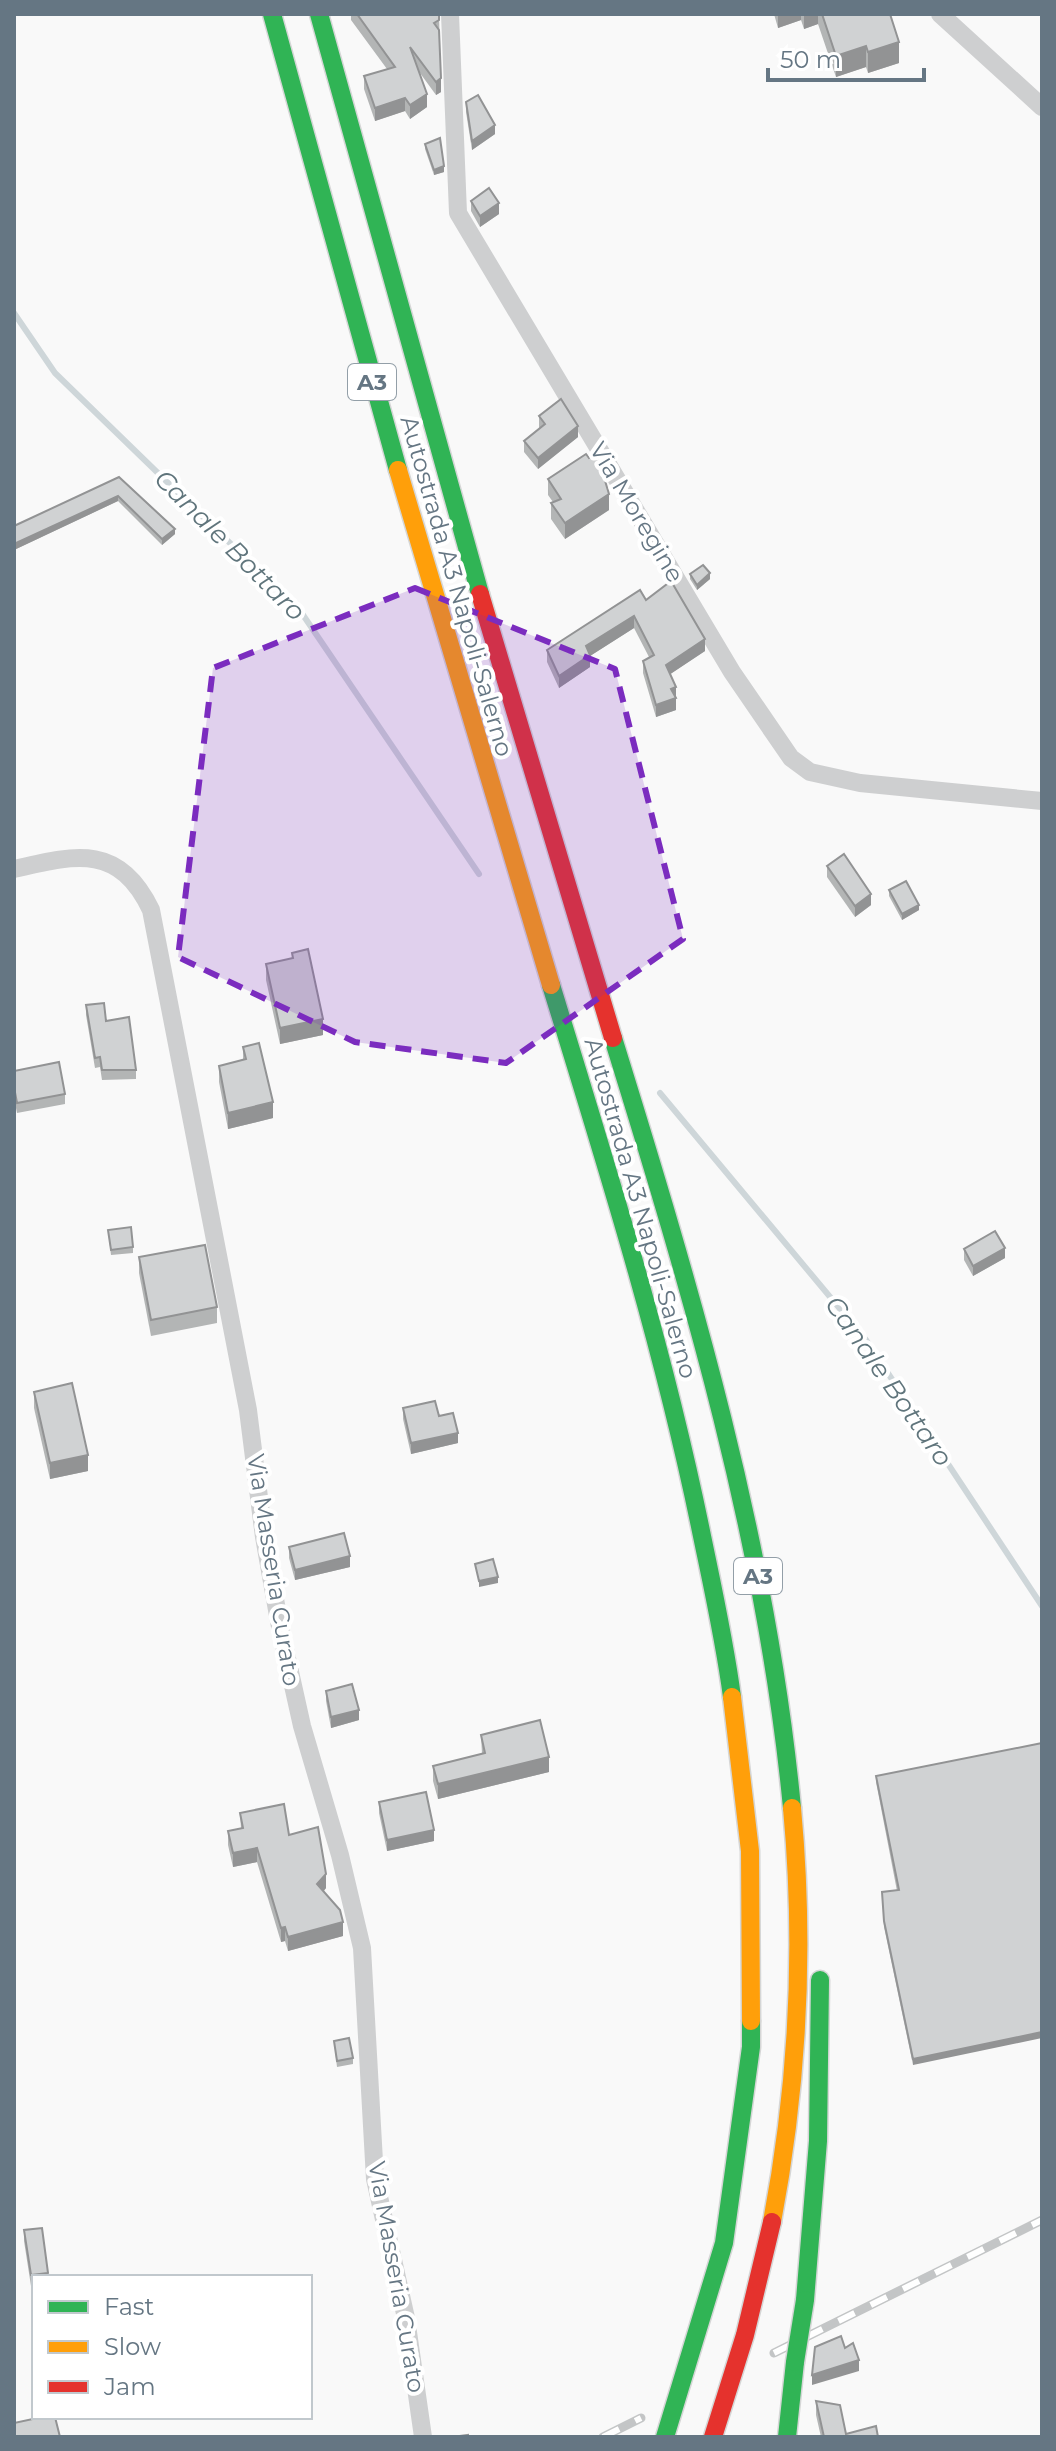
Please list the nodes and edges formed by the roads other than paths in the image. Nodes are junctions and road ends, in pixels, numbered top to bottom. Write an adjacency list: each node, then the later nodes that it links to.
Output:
1 (272, 14): 12 (highway, Autostrada A3 Napoli-Salerno / A3)
2 (319, 14): 8 (highway, Autostrada A3 Napoli-Salerno / A3)
3 (450, 14): 6 (street, Via Moregine)
4 (940, 14): 5 (street)
5 (1042, 107)
6 (1042, 801)
7 (14, 869): 11 (street, Via Masseria Curato)
8 (786, 1742): 9 (highway); 13 (highway, Autostrada A3 Napoli-Salerno / A3)
9 (818, 1932)
10 (819, 1964): 14 (highway, bridge)
11 (423, 2437)
12 (665, 2437)
13 (713, 2437)
14 (787, 2437)

